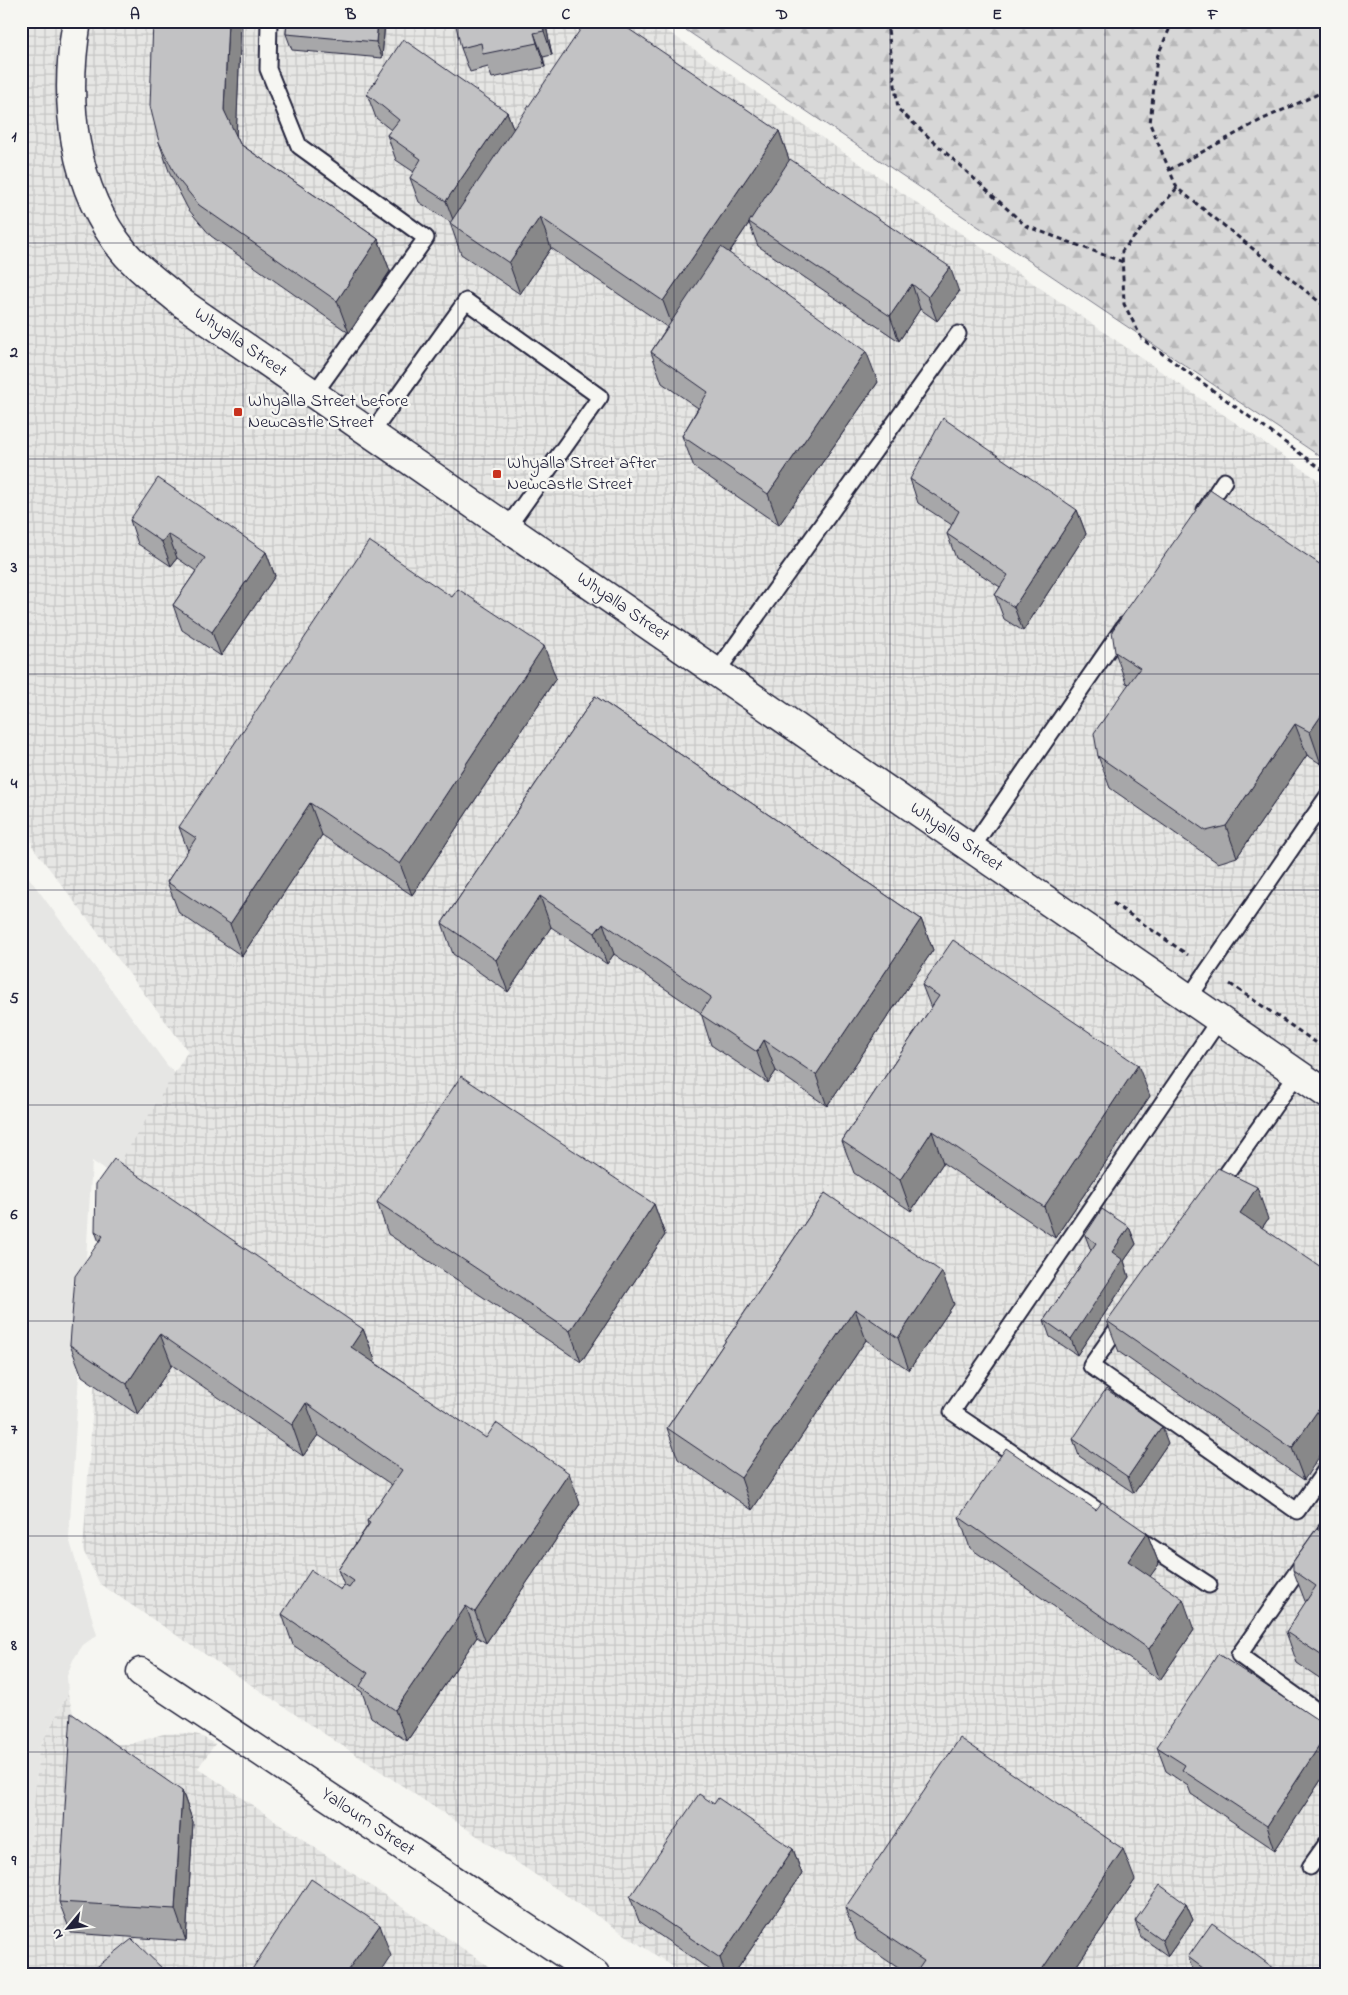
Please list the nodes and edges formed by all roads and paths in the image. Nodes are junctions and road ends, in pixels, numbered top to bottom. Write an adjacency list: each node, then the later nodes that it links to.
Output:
1 (77, 21): 11 (street, Whyalla Street)
2 (269, 21): 11 (lane)
3 (887, 21): 8 (path)
4 (1173, 21): 6 (path)
5 (1327, 90): 6 (path)
6 (1169, 170): 7 (path)
7 (1176, 188): 8 (path); 9 (path)
8 (1123, 262): 13 (path)
9 (1327, 308)
10 (958, 334): 18 (lane)
11 (314, 394): 12 (street, Whyalla Street)
12 (370, 434): 16 (street, Whyalla Street); 16 (lane)
13 (1327, 473)
14 (1224, 481): 15 (lane)
15 (1196, 522)
16 (507, 528): 18 (street, Whyalla Street)
17 (1134, 611): 20 (lane)
18 (716, 673): 20 (street, Whyalla Street)
19 (1327, 797): 22 (lane)
20 (971, 849): 23 (street, Whyalla Street)
21 (1112, 903): 22 (path)
22 (1209, 969): 23 (lane); 25 (path)
23 (1188, 999): 24 (street, Whyalla Street)
24 (1219, 1020): 26 (street, Whyalla Street); 32 (lane)
25 (1327, 1050)
26 (1297, 1074): 27 (street, Whyalla Street); 28 (lane)
27 (1327, 1094)
28 (1206, 1204)
29 (1131, 1309): 30 (lane)
30 (1327, 1468)
31 (1327, 1529): 34 (lane)
32 (1208, 1586)
33 (142, 1672): 37 (street, Yallourn Street)
34 (1327, 1718)
35 (1327, 1843): 36 (lane)
36 (1310, 1867)
37 (595, 1974)

